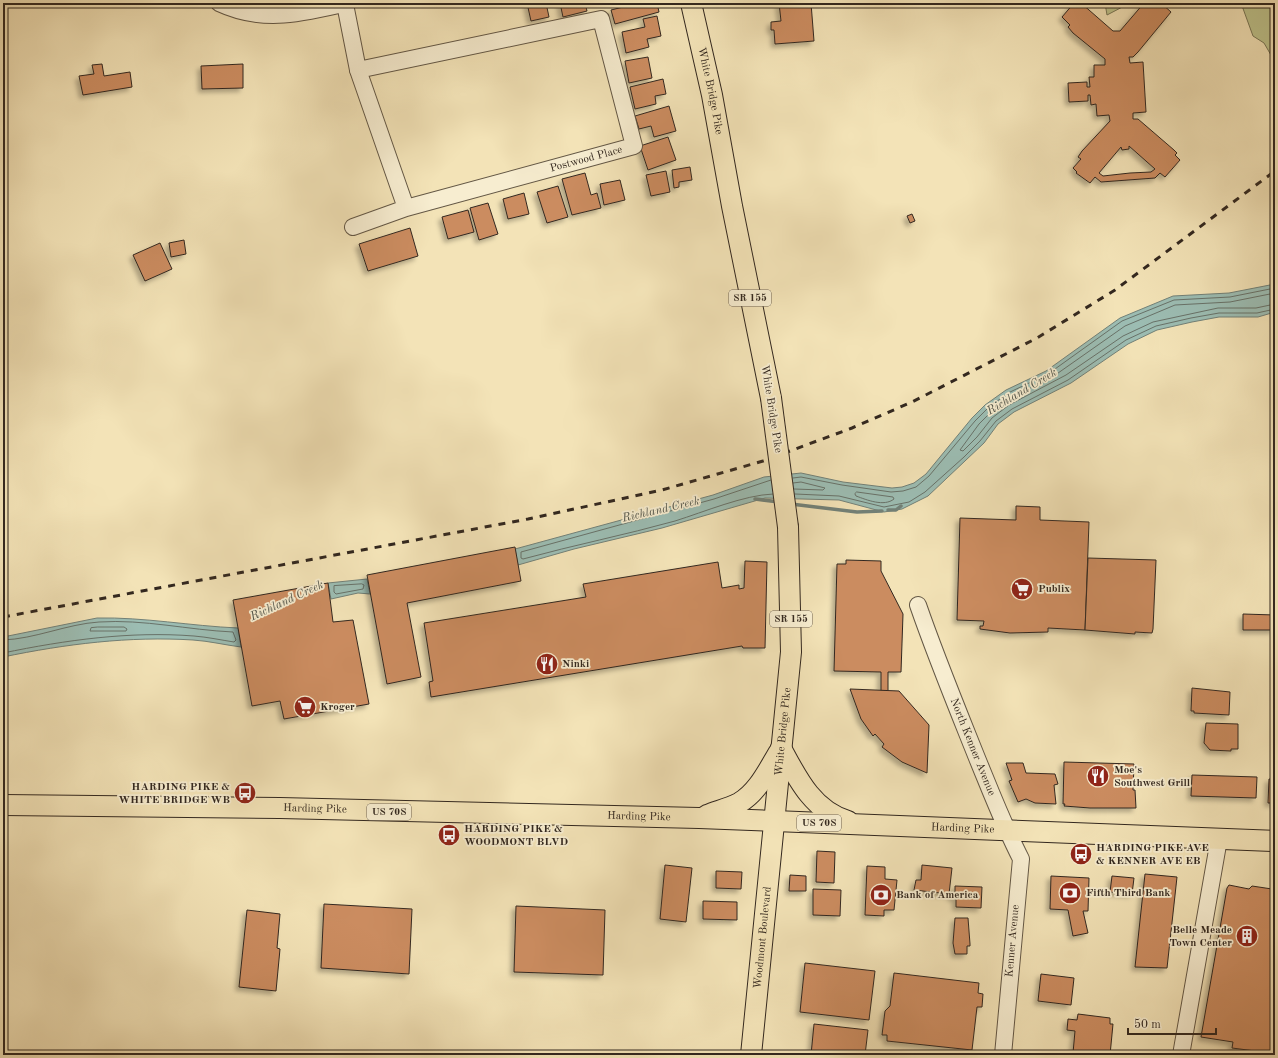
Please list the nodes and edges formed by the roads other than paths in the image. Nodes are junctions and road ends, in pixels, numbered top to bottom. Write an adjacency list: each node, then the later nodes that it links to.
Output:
1 (219, 3): 2 (street)
2 (346, 3): 4 (street)
3 (691, 3): 8 (main road, White Bridge Pike / SR 155, bridge)
4 (358, 70): 5 (street); 5 (street, Postwood Place)
5 (406, 208): 6 (street)
6 (353, 228)
7 (918, 605): 13 (street, North Kenner Avenue)
8 (781, 748): 10 (main road); 11 (main road, White Bridge Pike / SR 155); 12 (main road)
9 (3, 805): 10 (main road, Harding Pike / US 70S)
10 (699, 818): 11 (main road, Harding Pike / US 70S)
11 (775, 821): 12 (main road, Harding Pike / US 70S); 16 (main road, Woodmont Boulevard)
12 (863, 825): 13 (main road, Harding Pike / US 70S)
13 (1007, 830): 14 (main road, Harding Pike / US 70S); 17 (street, Kenner Avenue)
14 (1219, 839): 15 (main road, Harding Pike / US 70S); 18 (street)
15 (1275, 841)
16 (751, 1055)
17 (1002, 1055)
18 (1181, 1055)

